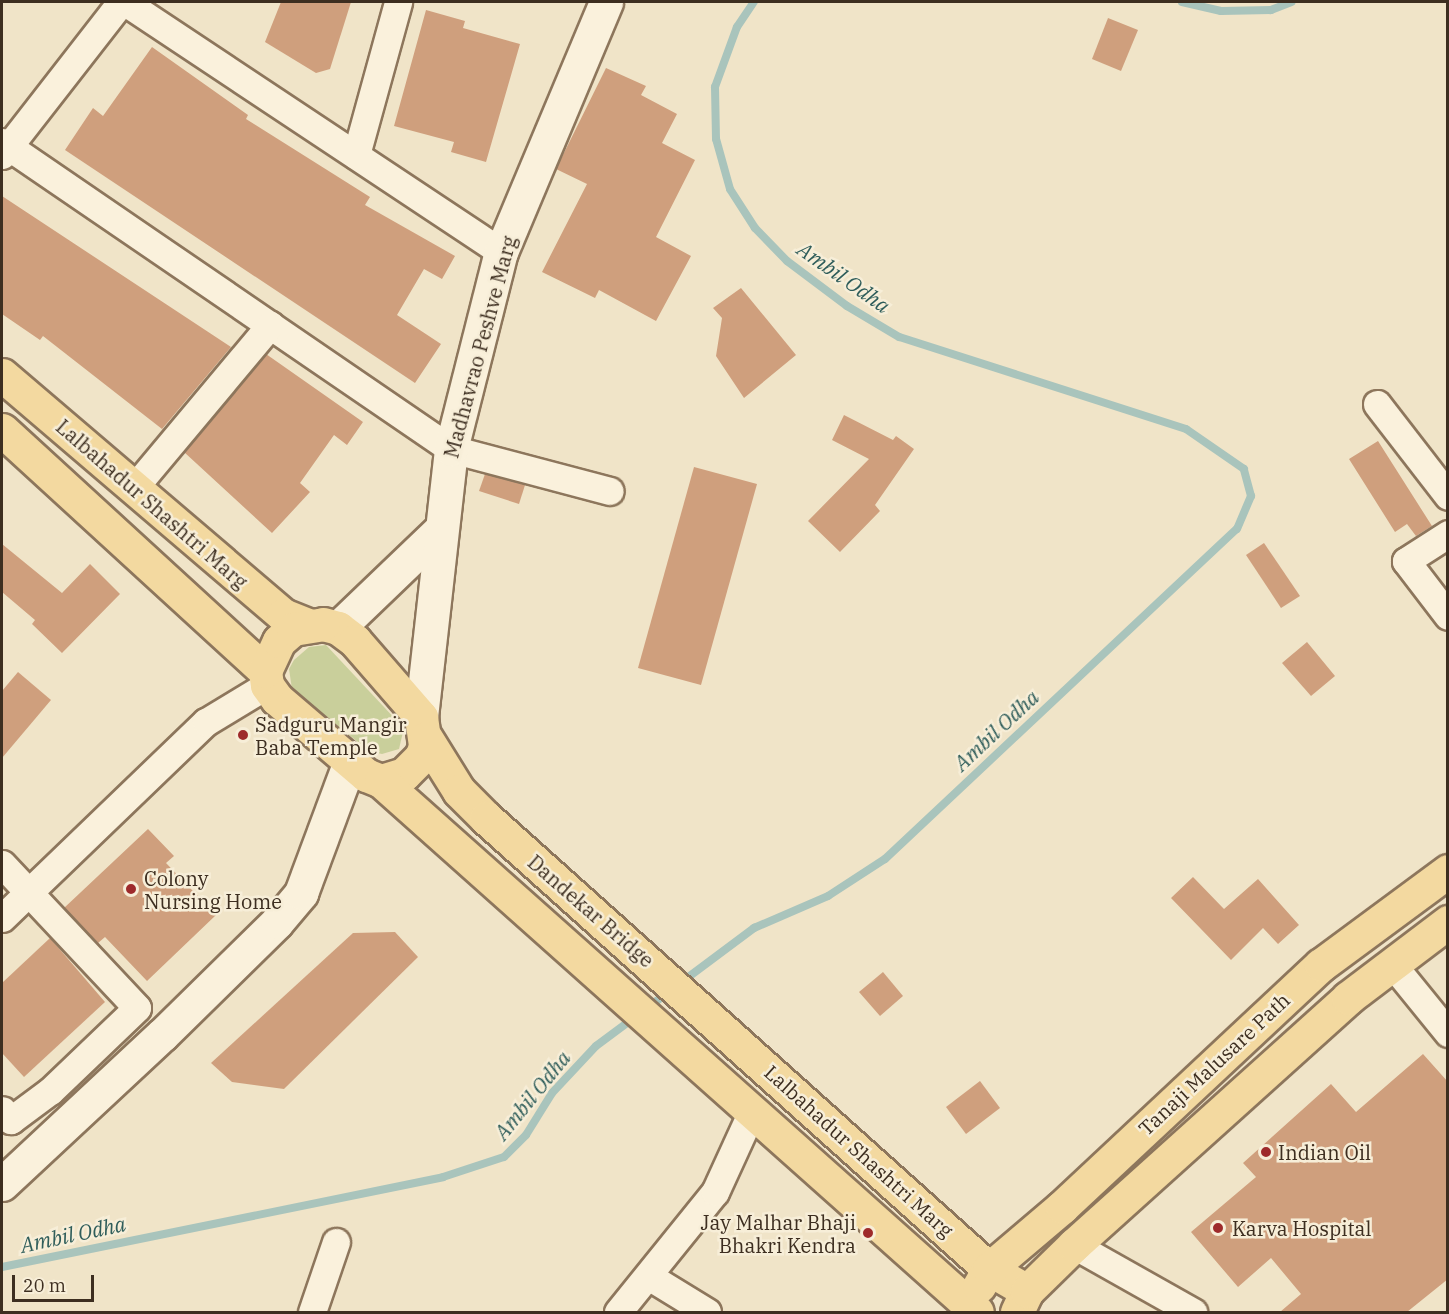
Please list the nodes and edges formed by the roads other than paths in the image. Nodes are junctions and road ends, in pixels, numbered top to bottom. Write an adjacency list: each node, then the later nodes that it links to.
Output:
1 (121, 2): 5 (street)
2 (125, 2): 6 (street)
3 (398, 2): 6 (street)
4 (606, 2): 7 (street, Madhavrao Peshve Marg)
5 (4, 148): 8 (street)
6 (356, 155): 7 (street)
7 (501, 252): 12 (street, Madhavrao Peshve Marg)
8 (270, 326): 12 (street); 13 (street)
9 (2, 375): 13 (main road, Lalbahadur Shashtri Marg)
10 (1377, 404): 15 (street)
11 (5, 441): 20 (main road)
12 (451, 449): 14 (street); 16 (street, Madhavrao Peshve Marg)
13 (134, 489): 19 (main road, Lalbahadur Shashtri Marg)
14 (610, 491)
15 (1448, 496)
16 (440, 531): 19 (street); 21 (street, Madhavrao Peshve Marg)
17 (1448, 534): 18 (street)
18 (1448, 616)
19 (323, 626): 20 (main road); 21 (main road, Lalbahadur Shashtri Marg)
20 (266, 678): 22 (main road); 26 (street)
21 (423, 728): 23 (main road); 30 (main road, Dandekar Bridge)
22 (350, 761): 23 (main road); 36 (street)
23 (381, 781): 35 (main road, Dandekar Bridge)
24 (2, 864): 26 (street)
25 (1448, 871): 31 (main road, Tanaji Malusare Path)
26 (29, 893): 27 (street); 34 (street)
27 (2, 918)
28 (1448, 922): 29 (main road, Tanaji Malusare Path)
29 (1392, 964): 32 (street); 33 (main road, Tanaji Malusare Path)
30 (697, 1005): 39 (main road, Lalbahadur Shashtri Marg)
31 (1266, 1015): 33 (main road); 39 (main road, Tanaji Malusare Path)
32 (1448, 1033)
33 (1295, 1047): 38 (main road, Tanaji Malusare Path)
34 (2, 1110)
35 (752, 1111): 40 (street); 42 (main road)
36 (2, 1184)
37 (336, 1242): 43 (street)
38 (1074, 1245): 41 (main road, Tanaji Malusare Path); 46 (street)
39 (989, 1269): 41 (main road, Lalbahadur Shashtri Marg); 42 (main road, Tanaji Malusare Path)
40 (650, 1277): 44 (street); 45 (street)
41 (1023, 1300)
42 (970, 1310)
43 (312, 1312)
44 (618, 1312)
45 (707, 1312)
46 (1193, 1312)

